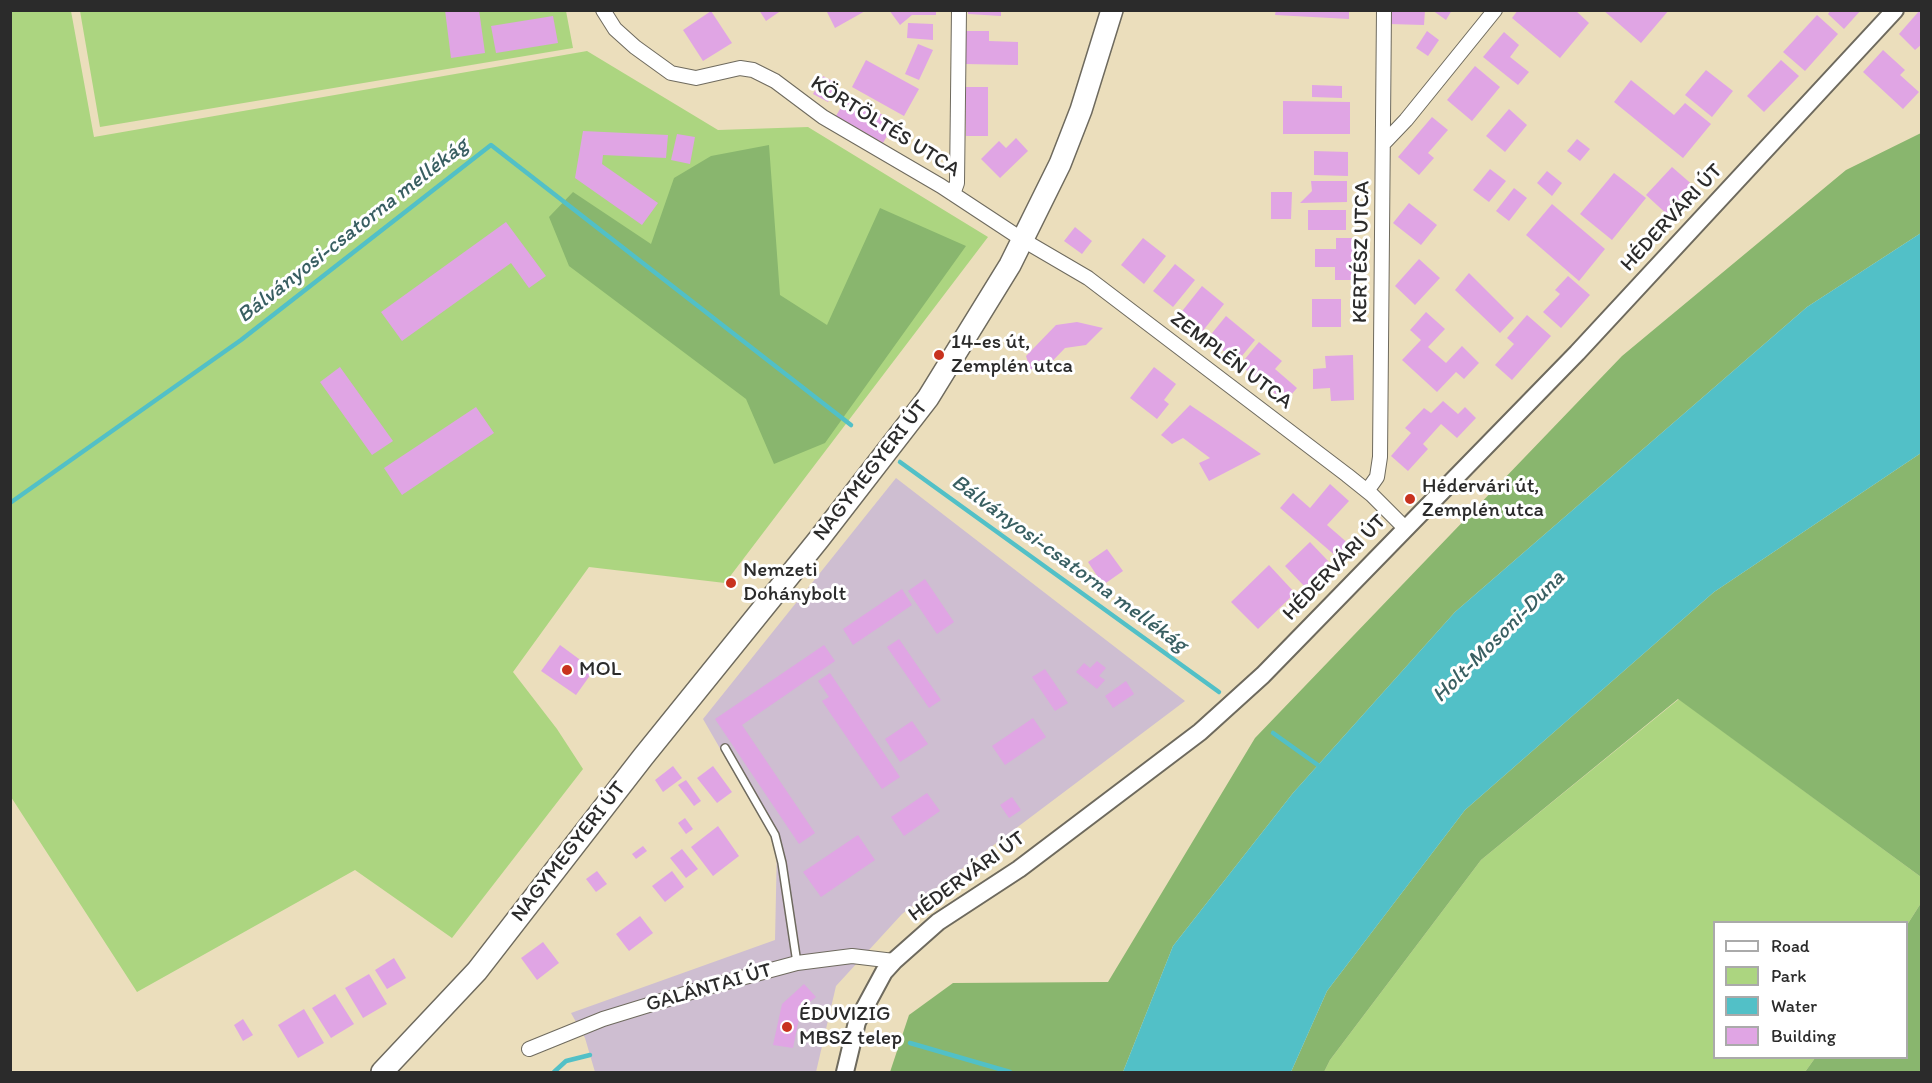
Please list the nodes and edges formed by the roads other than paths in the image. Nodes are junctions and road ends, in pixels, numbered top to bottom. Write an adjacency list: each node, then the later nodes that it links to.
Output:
1 (603, 10): 8 (street, KÖRTÖLTÉS UTCA)
2 (959, 10): 8 (street)
3 (1112, 10): 9 (main road, NAGYMEGYERI ÚT)
4 (1384, 10): 7 (street, KERTÉSZ UTCA)
5 (1495, 10): 7 (street)
6 (1895, 10): 11 (street, HÉDERVÁRI ÚT)
7 (1384, 143): 10 (street, KERTÉSZ UTCA)
8 (952, 194): 9 (street, KÖRTÖLTÉS UTCA)
9 (1023, 240): 10 (street, ZEMPLÉN UTCA); 16 (main road, NAGYMEGYERI ÚT)
10 (1368, 492): 11 (street, ZEMPLÉN UTCA)
11 (1405, 528): 13 (street, HÉDERVÁRI ÚT)
12 (725, 748): 14 (lane)
13 (894, 961): 14 (street, GALÁNTAI ÚT); 17 (street, HÉDERVÁRI ÚT)
14 (797, 963): 15 (street, GALÁNTAI ÚT)
15 (529, 1049)
16 (382, 1072)
17 (845, 1072)

